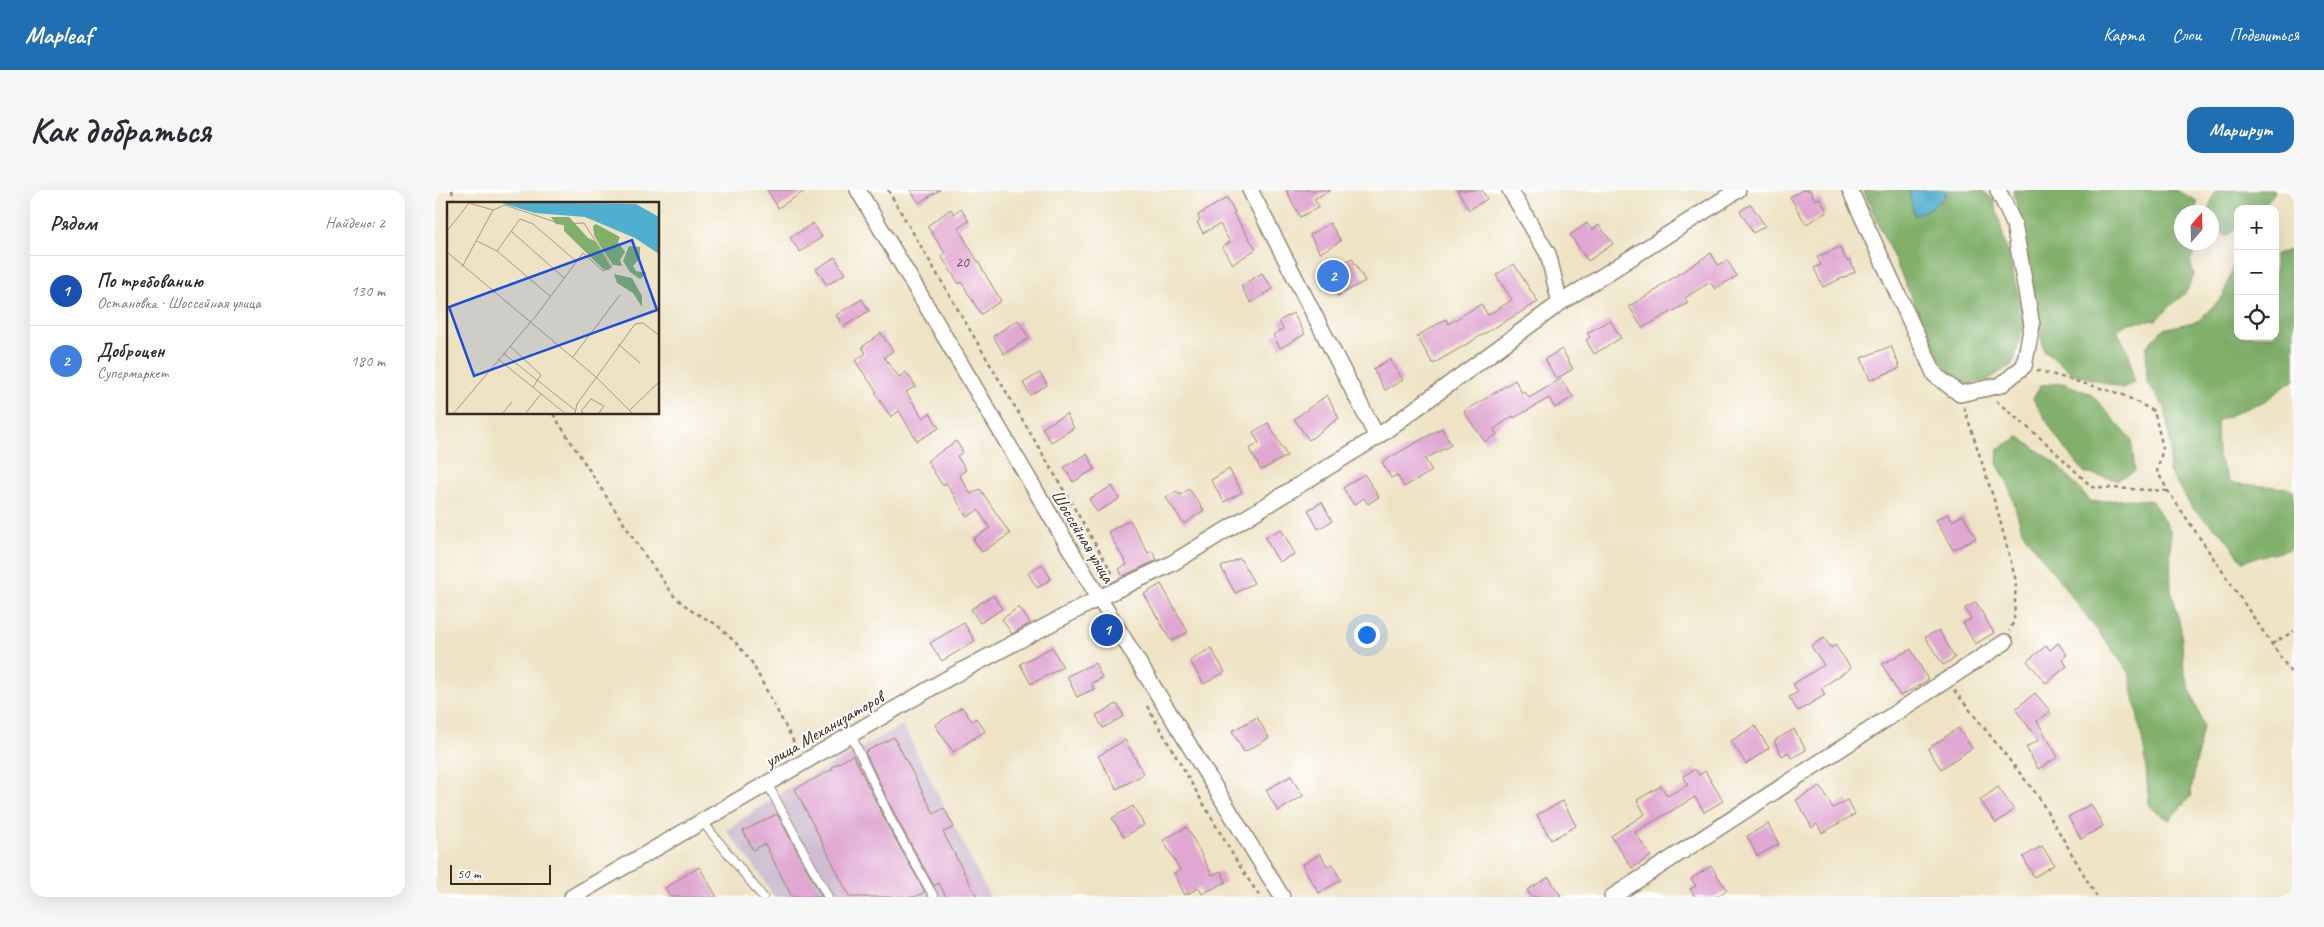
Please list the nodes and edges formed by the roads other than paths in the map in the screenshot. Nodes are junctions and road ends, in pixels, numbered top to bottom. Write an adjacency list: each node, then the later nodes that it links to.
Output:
1 (858, 190): 9 (street, Шоссейная улица)
2 (1250, 190): 8 (street)
3 (1510, 190): 7 (street)
4 (1850, 190): 5 (street)
5 (1999, 190)
6 (1730, 192): 7 (street, улица Механизаторов)
7 (1560, 303): 8 (street, улица Механизаторов)
8 (1377, 438): 9 (street, улица Механизаторов)
9 (1099, 598): 11 (street, улица Механизаторов); 18 (street, Шоссейная улица)
10 (2005, 642): 19 (street)
11 (851, 735): 12 (street, улица Механизаторов); 17 (lane)
12 (767, 783): 13 (street, улица Механизаторов); 16 (lane)
13 (702, 820): 14 (street, улица Механизаторов); 15 (lane)
14 (572, 897)
15 (763, 897)
16 (828, 897)
17 (934, 897)
18 (1282, 897)
19 (1612, 897)

